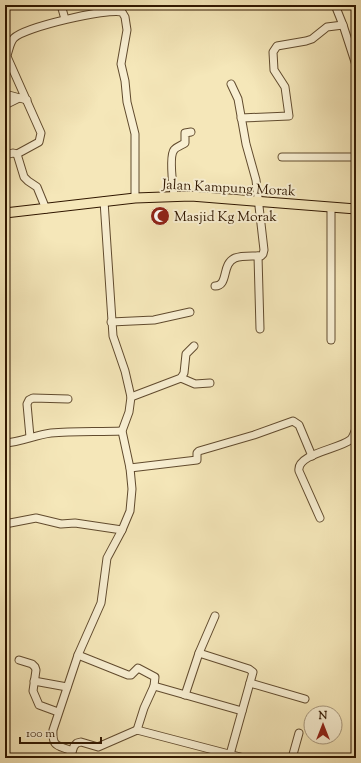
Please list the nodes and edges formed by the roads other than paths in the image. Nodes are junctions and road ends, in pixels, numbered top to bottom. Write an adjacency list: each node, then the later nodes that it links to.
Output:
1 (62, 5): 4 (street)
2 (335, 5): 5 (street)
3 (123, 8): 4 (street); 19 (street)
4 (65, 19): 6 (street)
5 (344, 25): 7 (street); 12 (street)
6 (6, 53): 10 (street)
7 (356, 66)
8 (231, 84): 12 (street)
9 (5, 94): 10 (street)
10 (23, 99): 11 (street); 14 (street)
11 (5, 105)
12 (241, 118): 21 (street)
13 (191, 132): 18 (street)
14 (17, 154): 15 (street); 23 (street)
15 (5, 155)
16 (282, 157): 17 (street)
17 (356, 157)
18 (174, 195): 19 (main road, Jalan Kampung Morak); 21 (main road, Jalan Kampung Morak)
19 (135, 198): 20 (main road, Jalan Kampung Morak)
20 (104, 201): 23 (main road, Jalan Kampung Morak); 29 (street)
21 (259, 202): 22 (main road, Jalan Kampung Morak); 26 (street)
22 (331, 207): 24 (main road, Jalan Kampung Morak); 31 (street)
23 (46, 209): 25 (main road, Jalan Kampung Morak)
24 (356, 209)
25 (5, 213)
26 (258, 256): 27 (street); 30 (street)
27 (215, 286)
28 (190, 312): 29 (street)
29 (111, 322): 35 (street)
30 (260, 329)
31 (331, 340)
32 (194, 346): 33 (street)
33 (181, 378): 34 (street); 35 (street)
34 (210, 383)
35 (132, 397): 38 (street)
36 (68, 399): 39 (street)
37 (356, 429): 41 (street)
38 (122, 431): 39 (street); 42 (street)
39 (30, 437): 40 (street)
40 (5, 443)
41 (312, 456): 42 (street); 43 (street)
42 (130, 468): 45 (street)
43 (320, 518)
44 (5, 524): 45 (street)
45 (122, 530): 48 (street)
46 (215, 616): 47 (street)
47 (199, 653): 51 (street); 54 (street)
48 (78, 655): 52 (street); 53 (street)
49 (19, 660): 50 (street)
50 (34, 681): 53 (street); 57 (street)
51 (250, 683): 55 (street); 56 (street)
52 (154, 686): 54 (street); 58 (street)
53 (67, 687): 57 (street)
54 (185, 695): 56 (street)
55 (305, 699)
56 (242, 711): 61 (street)
57 (58, 712): 60 (street)
58 (137, 730): 60 (street); 61 (street)
59 (299, 733): 63 (street)
60 (71, 754)
61 (230, 756): 62 (street)
62 (244, 758)
63 (292, 758)

